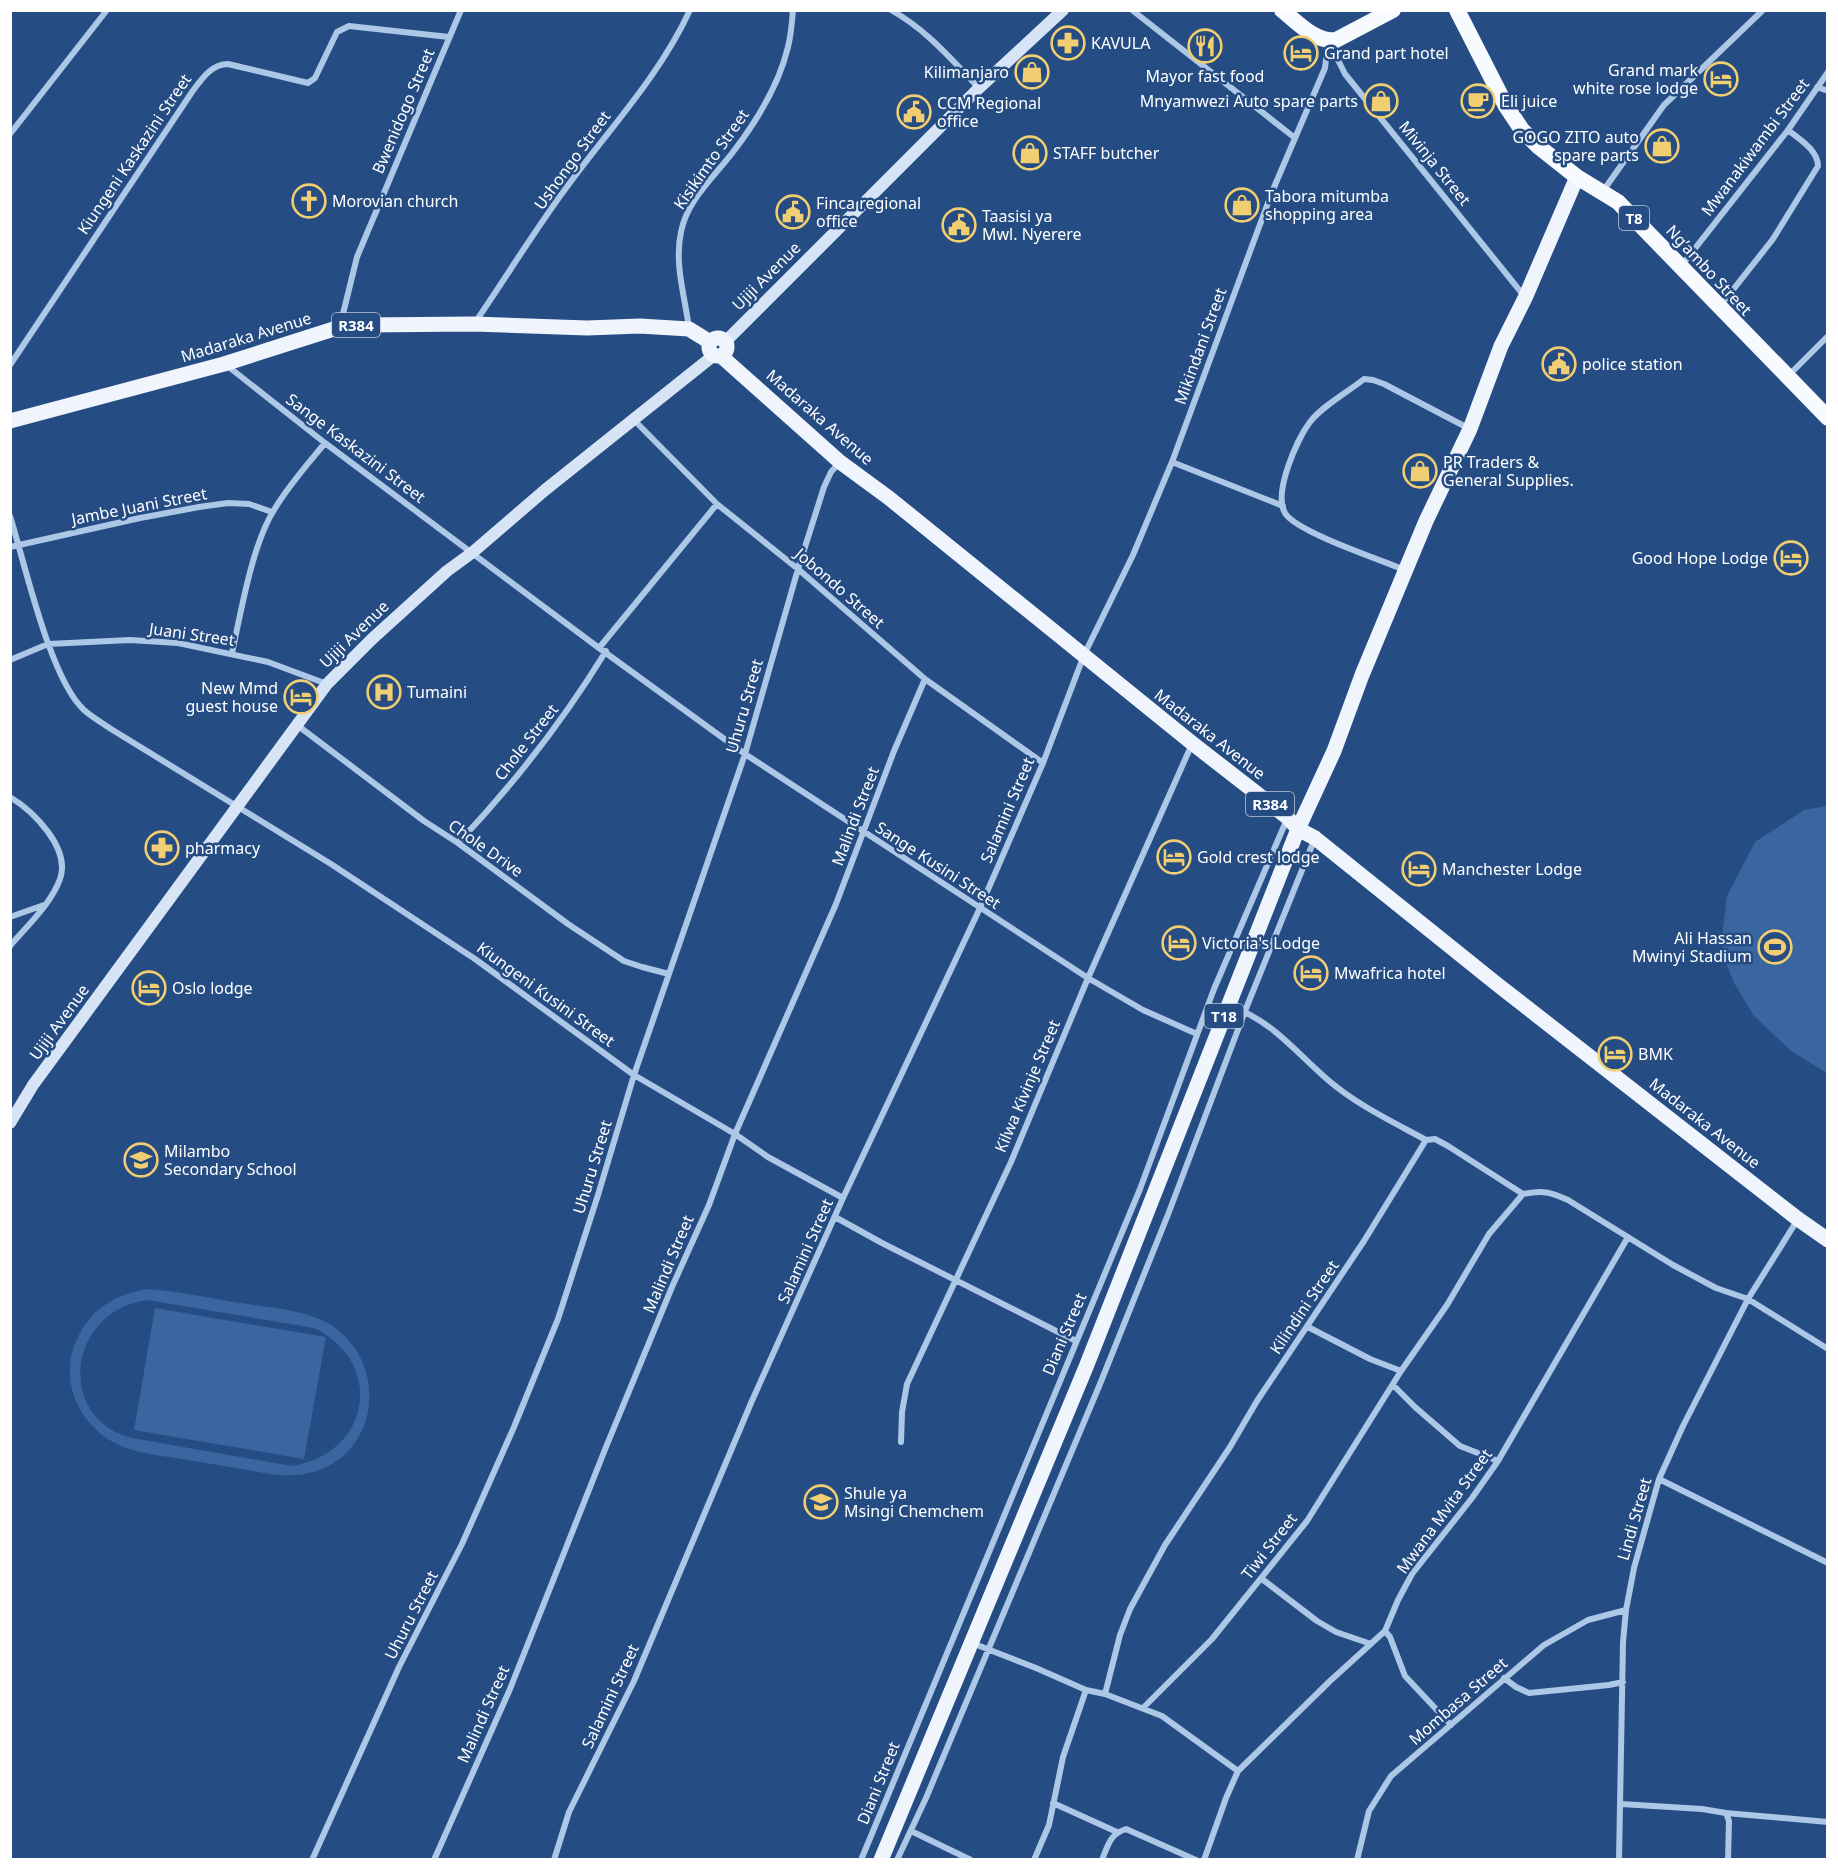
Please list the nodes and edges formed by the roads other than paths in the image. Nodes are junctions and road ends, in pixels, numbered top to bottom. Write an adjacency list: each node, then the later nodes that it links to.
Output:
1 (107, 10): 19 (street)
2 (461, 10): 12 (street, Bwenidogo Street)
3 (690, 10): 28 (street, Ushongo Street)
4 (794, 10): 30 (street, Kisikimto Street)
5 (891, 10): 16 (street)
6 (1064, 10): 16 (main road, Ujiji Avenue)
7 (1132, 10): 20 (street)
8 (1282, 10): 13 (highway)
9 (1393, 10): 13 (highway)
10 (1457, 10): 23 (highway, Ng’ambo Street / T8)
11 (1763, 10): 24 (street)
12 (449, 37): 29 (street, Bwenidogo Street); 35 (street, Kiungeni Kaskazini Street)
13 (1332, 41): 20 (street, Mikindani Street); 26 (street, Mivinja Street)
14 (1827, 72): 15 (street, Mwanakiwambi Street)
15 (1817, 87): 17 (street); 18 (street, Mwanakiwambi Street)
16 (979, 88): 32 (main road, Ujiji Avenue)
17 (1827, 91)
18 (1788, 130): 22 (street); 25 (street, Mwanakiwambi Street)
19 (10, 134)
20 (1294, 138): 43 (street, Mikindani Street)
21 (1827, 165): 22 (street)
22 (1818, 166): 27 (street)
23 (1576, 177): 24 (highway, Ng’ambo Street / T8); 26 (main road, T18)
24 (1602, 191): 25 (highway, Ng’ambo Street / T8)
25 (1680, 267): 27 (highway, Ng’ambo Street / T8)
26 (1525, 298): 40 (main road, T18)
27 (1718, 308): 36 (highway, Ng’ambo Street / T8)
28 (474, 324): 29 (main road, Madaraka Avenue / R384); 30 (main road, Madaraka Avenue / R384)
29 (340, 327): 34 (main road, Madaraka Avenue / R384)
30 (689, 328): 33 (main road, Madaraka Avenue / R384)
31 (1827, 336): 36 (street)
32 (726, 340): 33 (main road)
33 (715, 351): 38 (main road, Ujiji Avenue); 42 (main road, Madaraka Avenue / R384)
34 (224, 364): 39 (main road, Madaraka Avenue / R384); 41 (street, Sange Kaskazini Street)
35 (10, 365)
36 (1787, 376): 37 (highway, Ng’ambo Street / T8)
37 (1827, 418)
38 (633, 419): 44 (street, Jobondo Street); 50 (main road, Ujiji Avenue)
39 (10, 422)
40 (1470, 429): 45 (street); 52 (main road, T18)
41 (325, 443): 46 (street); 50 (street, Sange Kaskazini Street)
42 (840, 462): 51 (street, Uhuru Street); 56 (main road, Madaraka Avenue / R384)
43 (1172, 462): 45 (street); 56 (street, Mikindani Street)
44 (717, 504): 51 (street, Jobondo Street); 54 (street, Chole Street)
45 (1283, 506): 52 (street)
46 (272, 512): 48 (street, Jambe Juani Street); 55 (street)
47 (10, 516): 48 (street)
48 (19, 544): 49 (street, Jambe Juani Street); 53 (street)
49 (10, 547)
50 (473, 552): 54 (street, Sange Kusini Street); 59 (main road, Ujiji Avenue)
51 (798, 569): 58 (street, Jobondo Street); 62 (street, Uhuru Street)
52 (1406, 570): 66 (main road, T18)
53 (48, 644): 55 (street, Juani Street); 57 (street); 65 (street)
54 (603, 649): 62 (street, Sange Kusini Street); 69 (street, Chole Street)
55 (232, 653): 59 (street, Juani Street)
56 (1084, 655): 61 (main road, Madaraka Avenue / R384); 63 (street, Salamini Street)
57 (10, 660)
58 (925, 679): 63 (street, Jobondo Street); 67 (street, Malindi Street)
59 (327, 684): 60 (main road, Ujiji Avenue)
60 (297, 725): 65 (main road, Ujiji Avenue); 69 (street, Chole Drive)
61 (1192, 743): 66 (main road, Madaraka Avenue / R384); 75 (street, Kilwa Kivinje Street)
62 (745, 754): 67 (street, Sange Kusini Street); 74 (street, Uhuru Street)
63 (1042, 763): 71 (street, Salamini Street)
64 (10, 797): 70 (street)
65 (237, 806): 79 (street, Kiungeni Kusini Street); 80 (main road, Ujiji Avenue)
66 (1293, 823): 68 (main road, Madaraka Avenue / R384); 76 (main road, T18); 78 (street, Diani Street)
67 (863, 832): 71 (street, Sange Kusini Street); 81 (street, Malindi Street)
68 (1315, 838): 77 (street); 86 (main road, Madaraka Avenue / R384)
69 (458, 843): 74 (street, Chole Drive)
70 (45, 904): 72 (street); 73 (street)
71 (980, 908): 75 (street, Sange Kusini Street); 84 (street, Salamini Street)
72 (10, 917)
73 (10, 946)
74 (669, 974): 79 (street, Uhuru Street)
75 (1088, 978): 78 (street, Sange Kusini Street); 89 (street, Kilwa Kivinje Street)
76 (1228, 1005): 77 (street); 103 (main road, T18)
77 (1245, 1011): 82 (street); 105 (street)
78 (1197, 1034): 92 (street, Diani Street)
79 (634, 1075): 81 (street, Kiungeni Kusini Street); 119 (street, Uhuru Street)
80 (10, 1123)
81 (735, 1134): 84 (street, Kiungeni Kusini Street); 120 (street, Malindi Street)
82 (1426, 1140): 83 (street); 91 (street, Kilindini Street)
83 (1523, 1194): 87 (street); 94 (street, Tiwi Street)
84 (843, 1198): 85 (street, Salamini Street)
85 (836, 1217): 89 (street); 121 (street, Salamini Street)
86 (1798, 1220): 88 (main road, Madaraka Avenue / R384); 90 (street, Lindi Street)
87 (1628, 1237): 90 (street); 97 (street, Mwana Mvita Street)
88 (1827, 1240)
89 (955, 1280): 92 (street); 96 (street, Kilwa Kivinje Street)
90 (1748, 1299): 93 (street); 98 (street, Lindi Street)
91 (1308, 1328): 94 (street); 109 (street, Kilindini Street)
92 (1076, 1341): 122 (street, Diani Street)
93 (1827, 1348)
94 (1401, 1371): 95 (street, Tiwi Street)
95 (1394, 1384): 97 (street); 100 (street, Tiwi Street)
96 (901, 1442)
97 (1498, 1461): 102 (street, Mwana Mvita Street)
98 (1659, 1479): 99 (street); 101 (street, Lindi Street)
99 (1827, 1563)
100 (1262, 1579): 104 (street); 110 (street, Tiwi Street)
101 (1626, 1610): 106 (street, Mombasa Street); 107 (street, Lindi Street)
102 (1385, 1631): 104 (street, Mwana Mvita Street); 111 (street)
103 (972, 1643): 105 (street); 123 (main road, T18)
104 (1371, 1644): 112 (street, Mwana Mvita Street)
105 (988, 1650): 108 (street); 117 (street)
106 (1504, 1678): 107 (street); 111 (street, Mombasa Street)
107 (1623, 1682): 114 (street, Lindi Street)
108 (1086, 1690): 109 (street); 113 (street)
109 (1105, 1694): 110 (street)
110 (1144, 1707): 112 (street)
111 (1451, 1725): 130 (street, Mombasa Street)
112 (1238, 1771): 129 (street, Mwana Mvita Street)
113 (1053, 1803): 118 (street); 126 (street)
114 (1621, 1804): 115 (street); 131 (street, Lindi Street)
115 (1726, 1813): 116 (street); 132 (street)
116 (1827, 1822)
117 (911, 1831): 124 (street); 125 (street)
118 (1117, 1832): 127 (street); 128 (street)
119 (312, 1860)
120 (434, 1860)
121 (554, 1860)
122 (861, 1860)
123 (881, 1860)
124 (897, 1860)
125 (971, 1860)
126 (1034, 1860)
127 (1102, 1860)
128 (1196, 1860)
129 (1204, 1860)
130 (1358, 1860)
131 (1619, 1860)
132 (1728, 1860)

